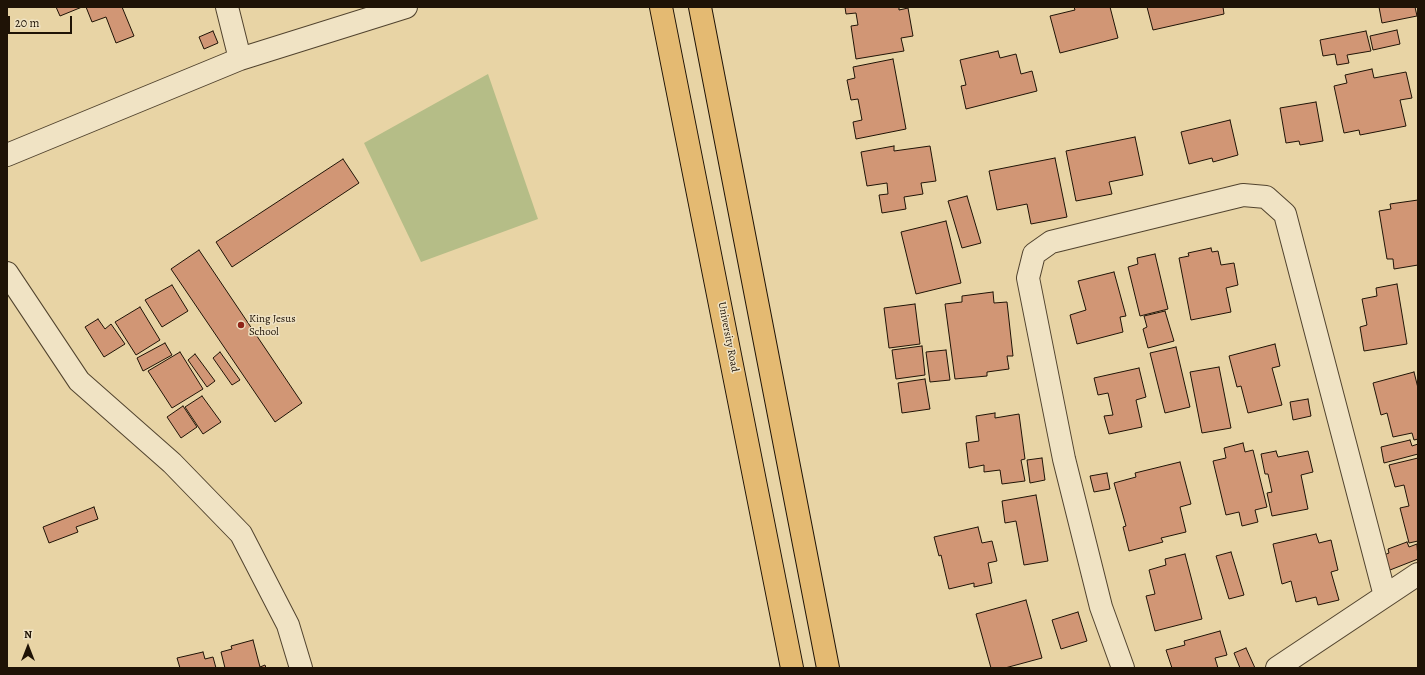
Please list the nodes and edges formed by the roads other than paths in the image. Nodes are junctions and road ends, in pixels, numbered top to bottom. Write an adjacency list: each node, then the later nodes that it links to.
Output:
1 (228, 7): 5 (street)
2 (406, 7): 5 (street)
3 (661, 7): 11 (highway, University Road)
4 (700, 7): 12 (highway)
5 (240, 59): 6 (street)
6 (7, 155)
7 (7, 273): 10 (street)
8 (1418, 574): 9 (street)
9 (1385, 596): 13 (street); 14 (street)
10 (301, 668)
11 (792, 668)
12 (828, 668)
13 (1124, 668)
14 (1278, 668)

